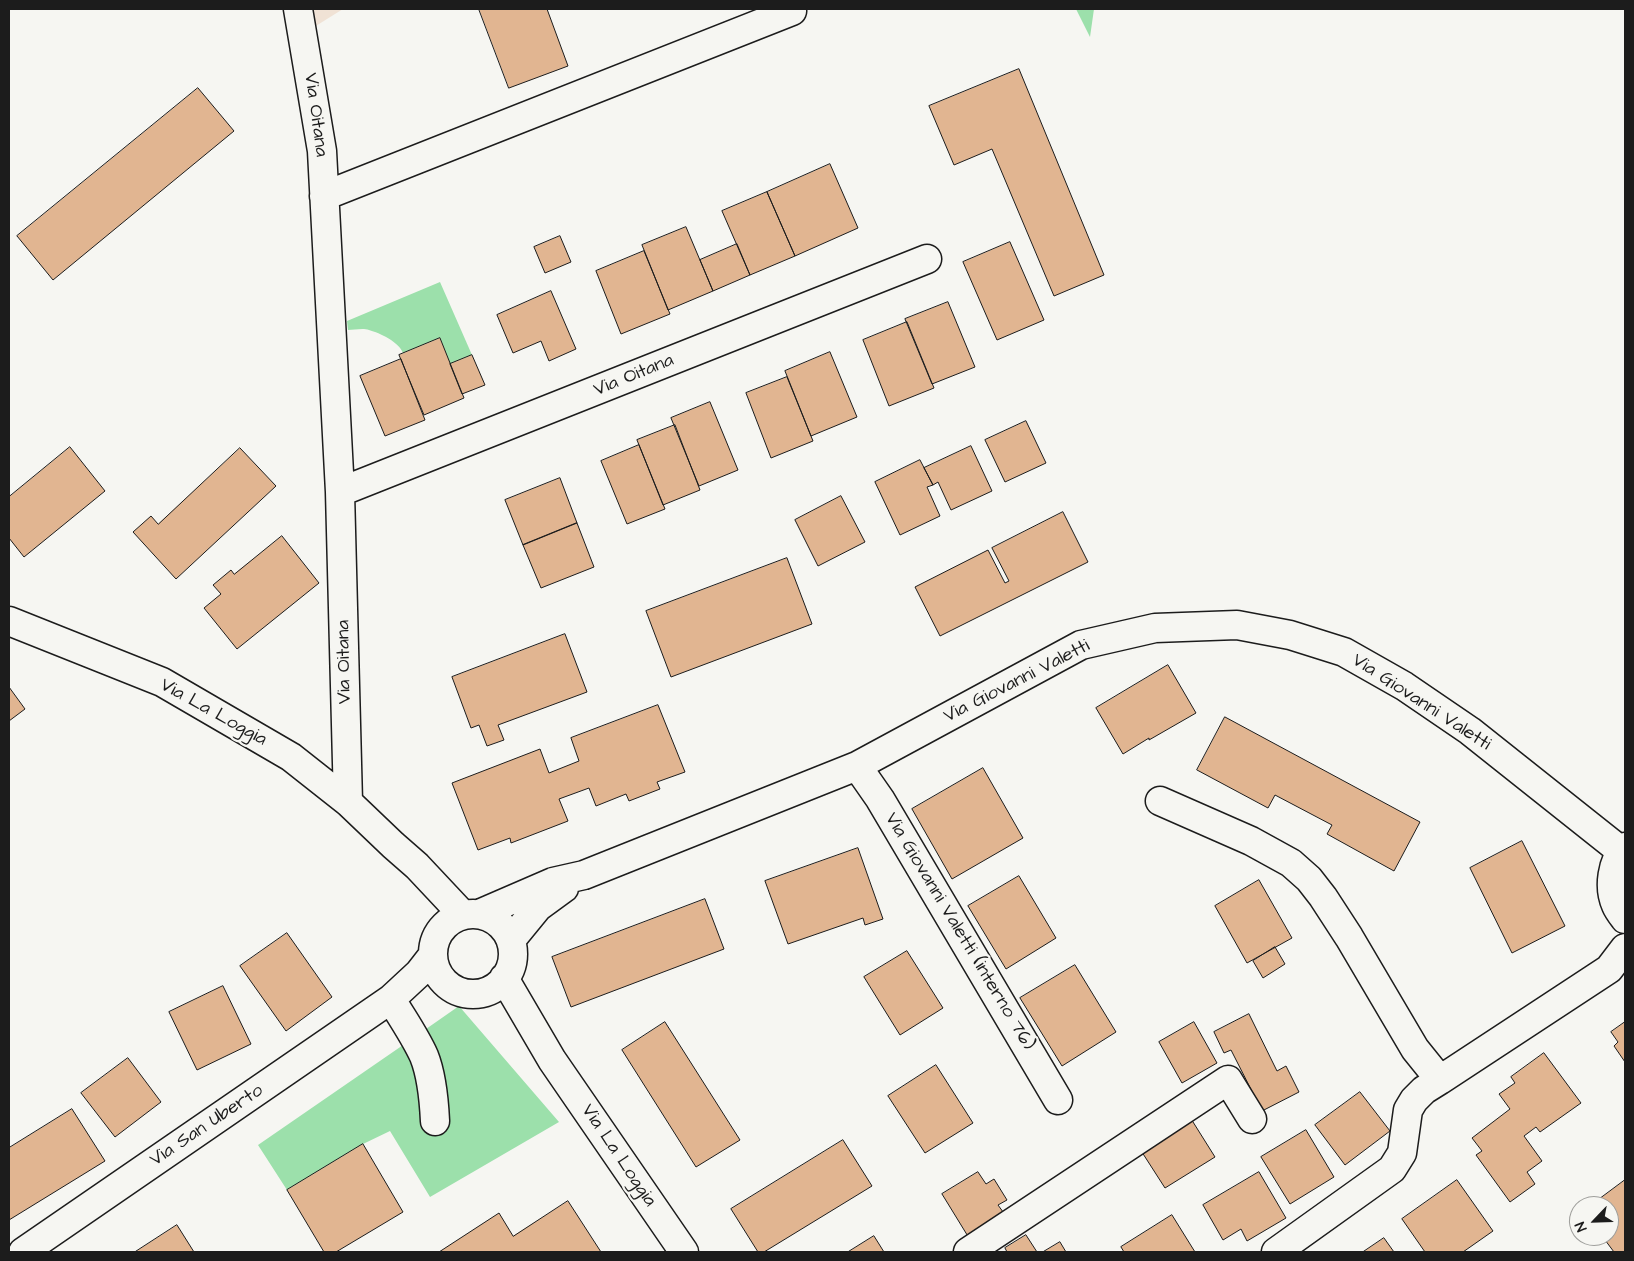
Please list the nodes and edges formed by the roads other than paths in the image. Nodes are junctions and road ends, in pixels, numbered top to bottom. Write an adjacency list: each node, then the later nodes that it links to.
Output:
1 (298, 9): 3 (street, Via Oitana)
2 (792, 11): 3 (street)
3 (324, 196): 5 (street, Via Oitana)
4 (927, 259): 5 (street, Via Oitana)
5 (340, 492): 9 (street, Via Oitana)
6 (9, 622): 9 (street, Via La Loggia)
7 (857, 766): 10 (street, Via Giovanni Valetti); 11 (street, Via Giovanni Valetti); 22 (street, Via Giovanni Valetti (interno 76))
8 (1160, 801): 21 (street)
9 (348, 802): 13 (street, Via La Loggia)
10 (1623, 849): 12 (street)
11 (584, 875): 13 (street, Via Giovanni Valetti); 14 (street, Via Giovanni Valetti)
12 (1625, 919)
13 (454, 928): 14 (street, Via La Loggia); 17 (street, Via La Loggia); 19 (street, Via San Uberto)
14 (511, 940): 16 (street)
15 (1625, 948): 21 (street)
16 (504, 978): 18 (street); 20 (street, Via La Loggia)
17 (449, 985): 18 (street, Via La Loggia); 19 (street, Via San Uberto)
18 (481, 993): 20 (street, Via La Loggia)
19 (391, 999): 24 (street); 25 (street, Via San Uberto)
20 (552, 1060): 26 (street, Via La Loggia)
21 (1440, 1080): 28 (street)
22 (1058, 1100)
23 (1252, 1118): 27 (street)
24 (435, 1121)
25 (23, 1252)
26 (684, 1252)
27 (968, 1252)
28 (1276, 1252)

